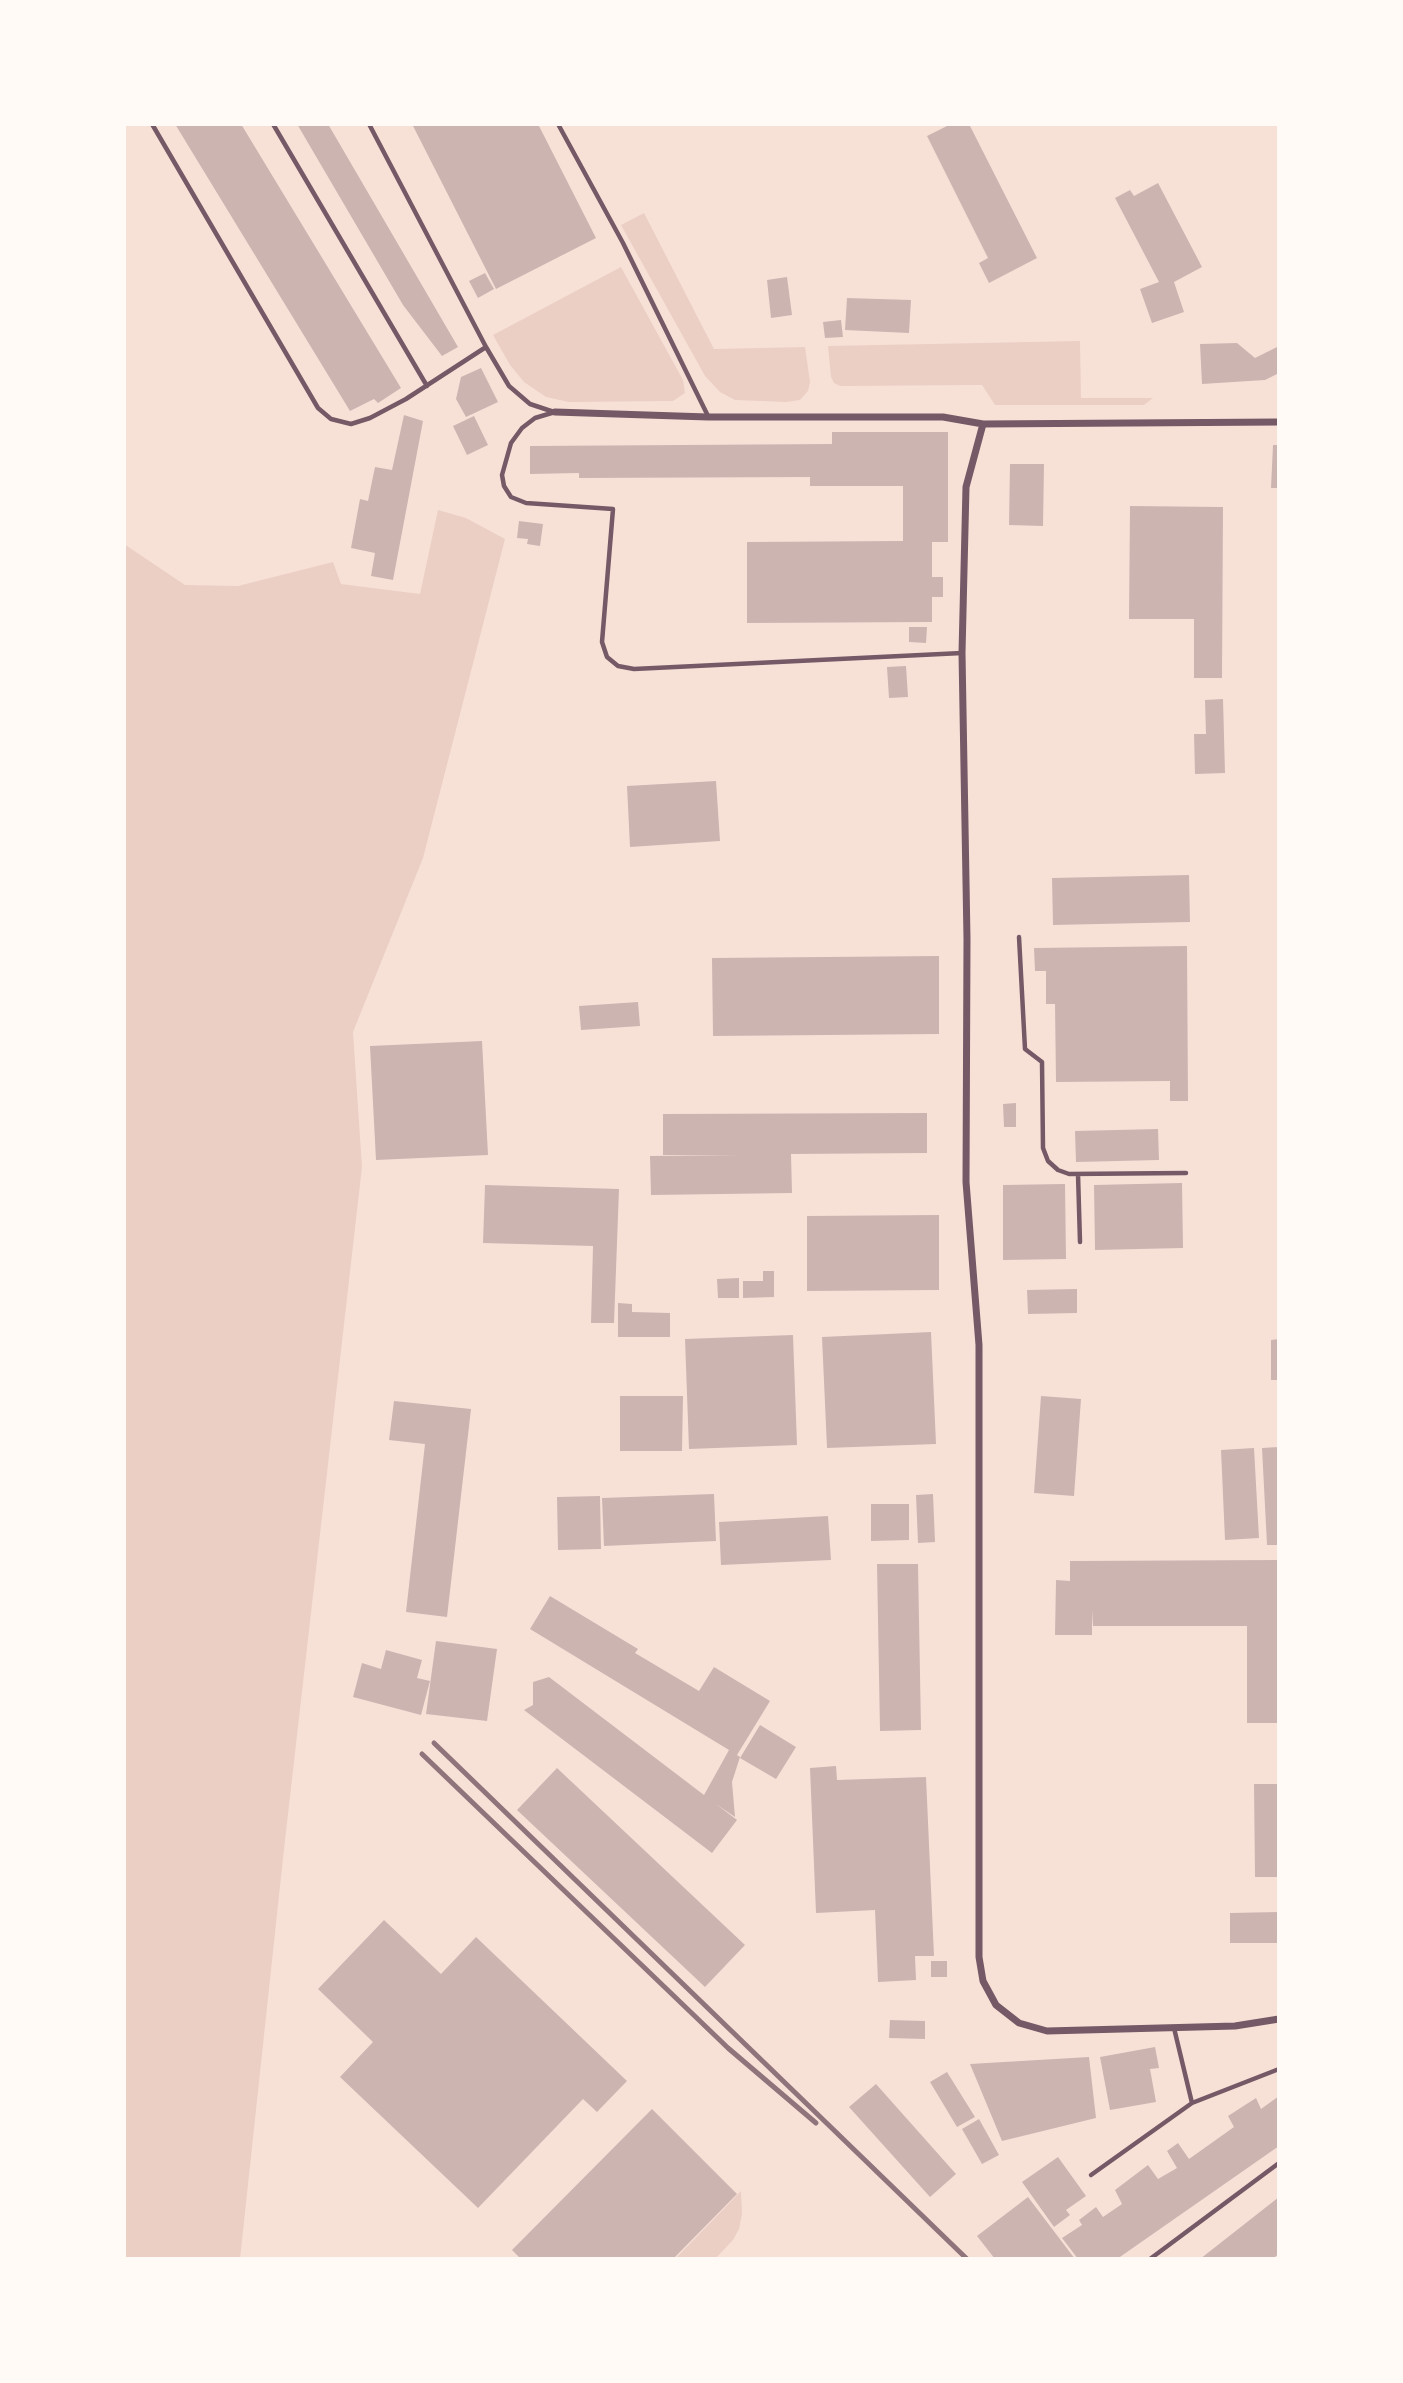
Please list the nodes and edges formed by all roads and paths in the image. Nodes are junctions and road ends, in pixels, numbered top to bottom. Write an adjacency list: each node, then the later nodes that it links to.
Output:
1 (152, 124): 6 (lane)
2 (273, 124): 6 (lane)
3 (369, 124): 5 (lane)
4 (558, 124): 8 (lane)
5 (486, 347): 6 (lane); 7 (lane)
6 (427, 386)
7 (555, 412): 8 (street); 11 (lane)
8 (709, 417): 10 (street)
9 (1279, 422): 10 (street)
10 (983, 424): 11 (street)
11 (962, 653): 17 (street)
12 (1018, 937): 14 (lane)
13 (1186, 1173): 14 (lane)
14 (1078, 1174): 15 (lane)
15 (1080, 1242)
16 (1279, 2019): 17 (street)
17 (1174, 2028): 19 (lane)
18 (1279, 2070): 19 (lane)
19 (1192, 2103): 21 (lane)
20 (1279, 2162): 22 (lane)
21 (1091, 2175)
22 (1150, 2259)

